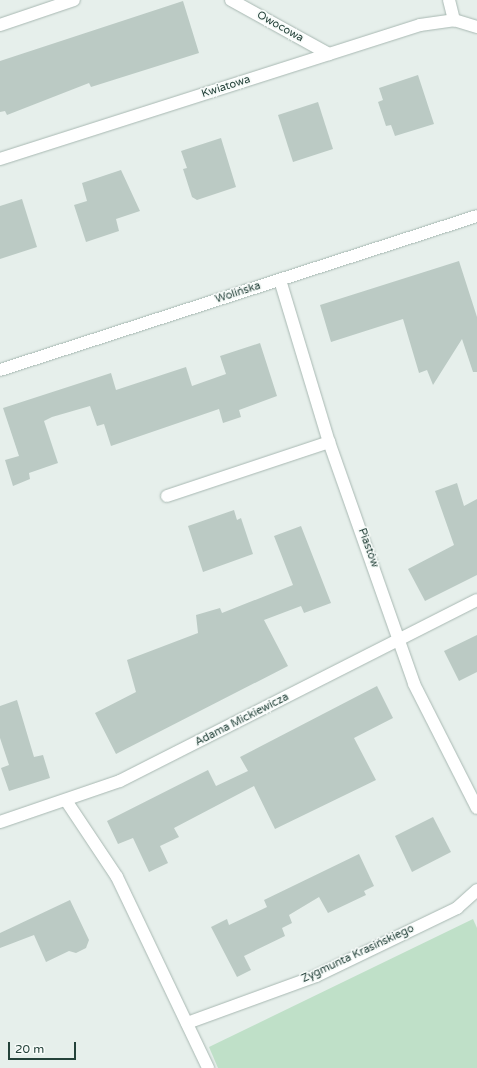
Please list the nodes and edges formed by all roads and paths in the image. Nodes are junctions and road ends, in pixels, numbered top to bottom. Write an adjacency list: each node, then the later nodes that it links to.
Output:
1 (74, 0): 5 (street)
2 (231, 0): 7 (street, Owocowa)
3 (449, 0): 4 (street)
4 (454, 20): 6 (street); 7 (street, Kwiatowa)
5 (0, 25)
6 (477, 27)
7 (330, 54): 8 (street, Kwiatowa)
8 (0, 160)
9 (477, 216): 10 (street, Wolińska)
10 (280, 280): 11 (street, Wolińska); 12 (street, Piastów)
11 (0, 370)
12 (329, 442): 13 (street); 15 (street, Piastów)
13 (167, 496)
14 (477, 600): 15 (street, Adama Mickiewicza)
15 (400, 641): 16 (street, Adama Mickiewicza); 17 (street, Piastów)
16 (67, 802): 18 (street, Adama Mickiewicza); 20 (street)
17 (477, 808)
18 (0, 822)
19 (477, 890): 20 (street, Zygmunta Krasińskiego)
20 (187, 1023): 21 (street)
21 (208, 1068)

